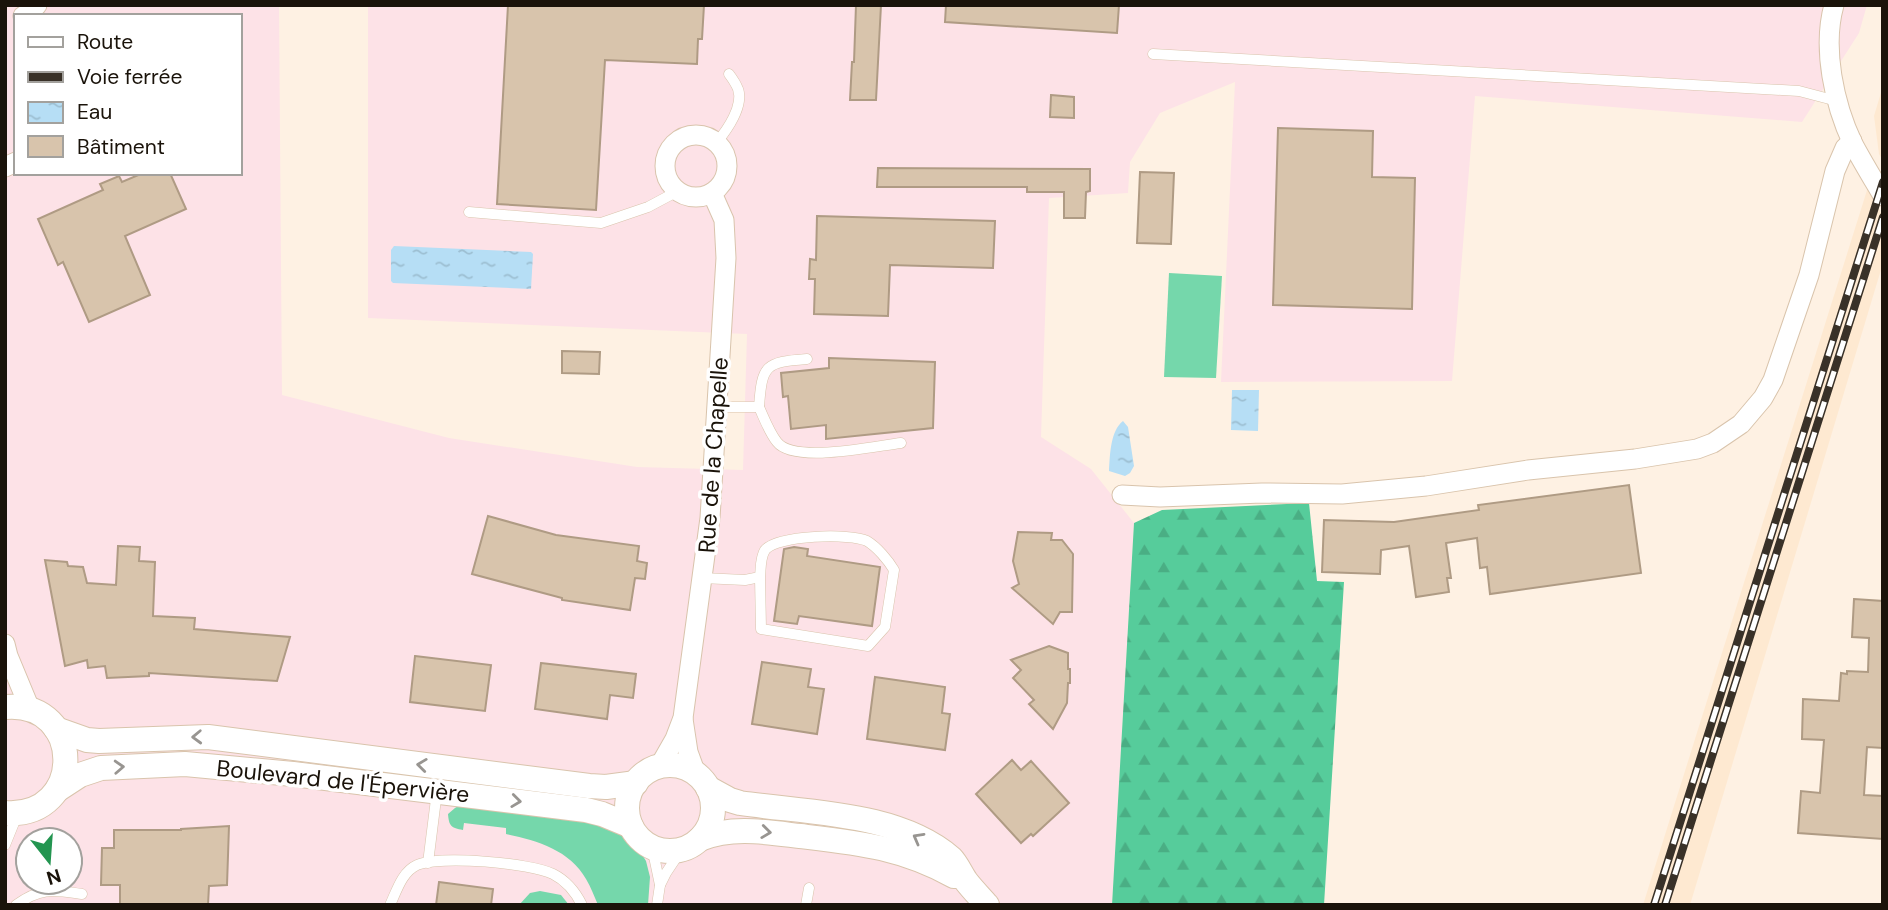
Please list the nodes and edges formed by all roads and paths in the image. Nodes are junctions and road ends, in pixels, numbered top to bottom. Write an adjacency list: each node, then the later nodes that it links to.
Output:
1 (1835, 5): 4 (street)
2 (1153, 54): 4 (lane)
3 (729, 74): 6 (lane)
4 (1838, 101): 5 (street)
5 (1852, 141): 9 (street); 15 (street)
6 (717, 142): 7 (street); 8 (street)
7 (678, 191): 8 (street); 10 (lane)
8 (712, 193): 12 (street, Rue de la Chapelle)
9 (1883, 196)
10 (468, 212)
11 (807, 359): 13 (lane)
12 (718, 407): 13 (lane); 17 (street, Rue de la Chapelle)
13 (759, 407): 14 (lane)
14 (901, 443)
15 (1122, 495)
16 (760, 577): 16 (lane); 17 (lane)
17 (702, 578): 21 (street, Rue de la Chapelle)
18 (6, 654): 20 (street)
19 (5, 707): 20 (street)
20 (30, 709): 22 (street, Boulevard de l'Épervière)
21 (683, 718): 23 (street, Rue de la Chapelle); 24 (street, Rue de la Chapelle)
22 (56, 729): 25 (street, Boulevard de l'Épervière, one-way to 22); 26 (street)
23 (659, 767): 24 (street); 25 (street)
24 (702, 781): 30 (street); 34 (street, one-way to 24)
25 (636, 783): 29 (street)
26 (57, 790): 27 (street, Boulevard de l'Épervière, one-way to 27); 28 (street, Boulevard de l'Épervière)
27 (437, 791): 29 (street, Boulevard de l'Épervière, one-way to 29); 33 (lane)
28 (12, 813): 31 (lane)
29 (631, 826): 32 (street)
30 (691, 844): 32 (street); 34 (street, one-way to 34); 35 (lane)
31 (5, 845)
32 (652, 847): 35 (lane)
33 (428, 863): 40 (lane); 41 (lane)
34 (967, 883): 44 (street)
35 (660, 886): 42 (lane)
36 (809, 888): 43 (lane)
37 (30, 896): 39 (lane)
38 (5, 904): 39 (lane)
39 (14, 905)
40 (390, 905)
41 (582, 905)
42 (657, 905)
43 (806, 905)
44 (987, 905)

